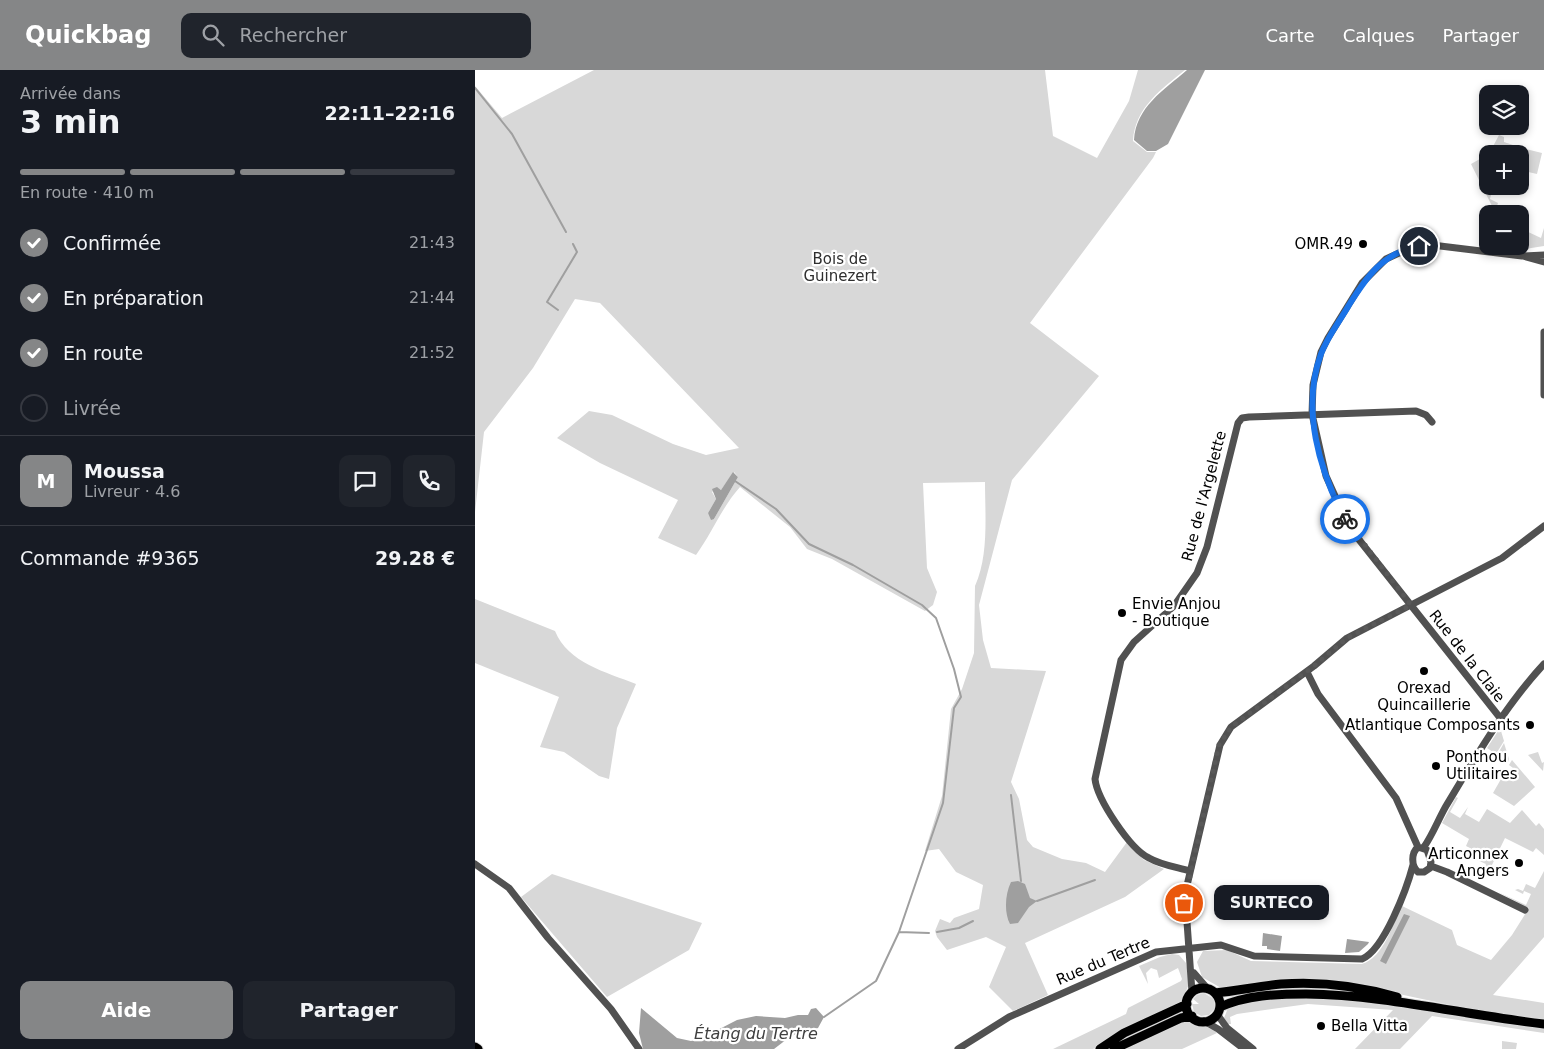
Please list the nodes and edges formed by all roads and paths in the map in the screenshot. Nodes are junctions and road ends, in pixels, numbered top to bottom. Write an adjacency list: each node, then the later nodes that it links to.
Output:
1 (1522, 256): 2 (street, Rue de la Claie); 3 (street, Rue de la Claie); 7 (street, Rue de la Claie)
2 (1544, 256)
3 (1544, 262)
4 (1544, 332): 5 (street)
5 (1543, 383): 6 (street)
6 (1544, 395)
7 (1312, 414): 8 (street, Rue de l'Argelette); 10 (street, Rue de la Claie); 18 (street, Rue de l'Argelette)
8 (1432, 422)
9 (1544, 526): 10 (street)
10 (1411, 605): 12 (street); 13 (street, Rue de la Claie)
11 (1544, 666): 13 (street)
12 (1307, 672): 14 (street); 18 (street)
13 (1501, 719): 14 (street)
14 (1421, 847): 16 (street); 17 (street)
15 (475, 864): 35 (street)
16 (1413, 865): 19 (street); 20 (street, Rue du Tertre)
17 (1431, 866): 19 (street); 21 (street)
18 (1190, 871): 22 (street)
19 (1422, 873): 20 (street, Rue du Tertre)
20 (1407, 886): 22 (street, Rue du Tertre)
21 (1525, 910)
22 (1188, 948): 23 (street); 36 (street, Rue du Tertre)
23 (1192, 970): 24 (street); 25 (street)
24 (1207, 988): 25 (main road); 26 (main road)
25 (1192, 992): 27 (main road)
26 (1215, 993): 28 (main road); 29 (main road)
27 (1187, 1004): 30 (main road); 37 (main road)
28 (1424, 1004): 29 (main road); 32 (main road)
29 (1218, 1011): 31 (main road); 40 (street)
30 (1191, 1016): 31 (main road); 38 (main road)
31 (1204, 1021): 39 (street)
32 (1544, 1024)
33 (475, 1047): 34 (main road)
34 (478, 1049)
35 (639, 1049)
36 (958, 1049)
37 (1100, 1049)
38 (1114, 1049)
39 (1244, 1049)
40 (1253, 1049)

